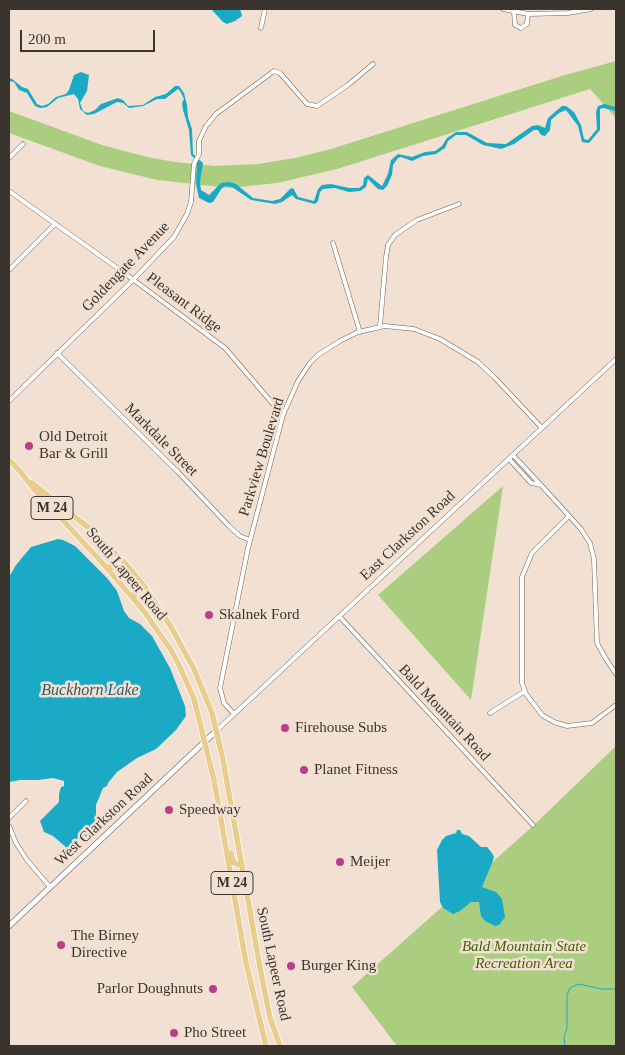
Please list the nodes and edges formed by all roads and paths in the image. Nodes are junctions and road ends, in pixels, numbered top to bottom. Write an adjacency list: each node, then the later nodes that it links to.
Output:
1 (265, 9): 6 (street)
2 (503, 9): 4 (street)
3 (591, 9): 5 (street)
4 (514, 12): 5 (street); 5 (street)
5 (528, 14)
6 (261, 28)
7 (373, 64): 15 (street, Goldengate Avenue)
8 (23, 144): 9 (street)
9 (9, 158)
10 (9, 191): 12 (street, Pleasant Ridge)
11 (459, 204): 16 (street)
12 (55, 224): 14 (street); 15 (street, Pleasant Ridge)
13 (334, 243): 17 (street)
14 (9, 270)
15 (133, 280): 18 (street, Goldengate Avenue); 21 (street, Pleasant Ridge)
16 (380, 326): 17 (street, Parkview Boulevard); 22 (street, Parkview Boulevard)
17 (360, 332): 21 (street, Parkview Boulevard)
18 (57, 353): 20 (street, Goldengate Avenue); 29 (street, Markdale Street)
19 (616, 359): 22 (street, East Clarkston Road)
20 (9, 401)
21 (284, 413): 29 (street, Parkview Boulevard)
22 (542, 428): 23 (street, East Clarkston Road)
23 (513, 455): 24 (street, East Clarkston Road); 27 (street)
24 (509, 459): 27 (street); 34 (street, East Clarkston Road)
25 (9, 460): 26 (main road, South Lapeer Road / M 24)
26 (27, 479): 30 (main road, South Lapeer Road / M 24); 31 (main road, South Lapeer Road / M 24)
27 (541, 485): 28 (street)
28 (569, 516): 35 (street); 36 (street)
29 (250, 540): 39 (street, Parkview Boulevard)
30 (125, 563): 31 (main road); 32 (main road, South Lapeer Road / M 24)
31 (106, 567): 33 (main road, South Lapeer Road / M 24)
32 (145, 587): 33 (main road); 40 (main road, South Lapeer Road / M 24)
33 (134, 598): 41 (main road, South Lapeer Road / M 24)
34 (339, 616): 39 (street, East Clarkston Road); 45 (street, Bald Mountain Road)
35 (616, 674)
36 (525, 691): 37 (street); 38 (street)
37 (616, 705)
38 (490, 713)
39 (234, 714): 40 (street, East Clarkston Road)
40 (216, 731): 41 (main road, West Clarkston Road); 47 (main road, South Lapeer Road / M 24)
41 (205, 741): 43 (main road, South Lapeer Road / M 24); 48 (main road, West Clarkston Road)
42 (26, 801): 44 (street)
43 (218, 803): 47 (main road); 49 (main road, South Lapeer Road / M 24)
44 (9, 818)
45 (533, 825)
46 (9, 826): 48 (street)
47 (241, 865): 50 (main road, South Lapeer Road / M 24)
48 (50, 887): 51 (main road, West Clarkston Road)
49 (236, 904): 50 (main road); 52 (main road, South Lapeer Road / M 24)
50 (248, 905): 53 (main road, South Lapeer Road / M 24)
51 (9, 926)
52 (266, 1046)
53 (280, 1046)

